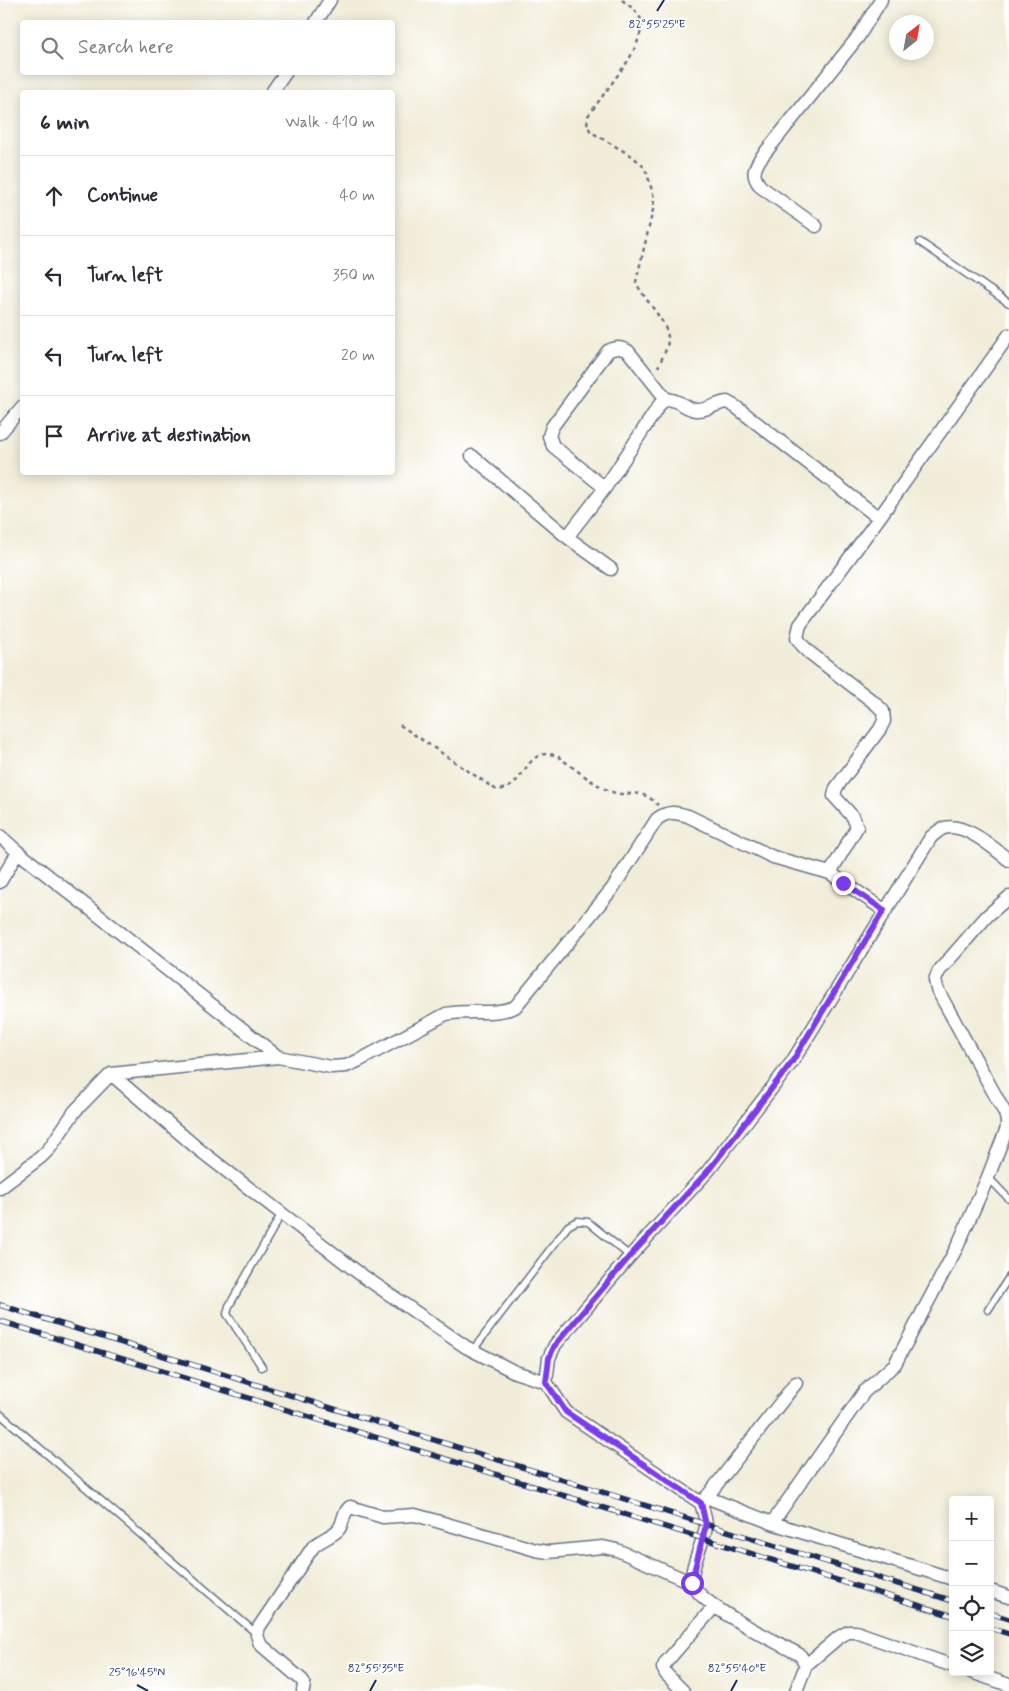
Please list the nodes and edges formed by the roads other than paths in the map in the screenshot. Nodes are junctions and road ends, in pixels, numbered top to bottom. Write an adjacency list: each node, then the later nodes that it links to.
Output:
1 (330, 0): 3 (street)
2 (881, 0): 6 (street)
3 (317, 20)
4 (284, 75): 5 (street)
5 (273, 90)
6 (816, 226)
7 (920, 242): 8 (lane)
8 (1009, 303)
9 (1009, 334): 15 (street)
10 (666, 399): 14 (street); 14 (street); 15 (street)
11 (20, 409): 12 (street)
12 (0, 433)
13 (472, 456): 16 (street)
14 (605, 488): 16 (street)
15 (879, 518): 21 (street)
16 (567, 537): 17 (street)
17 (611, 569)
18 (0, 836): 19 (street)
19 (18, 852): 22 (street); 25 (street)
20 (1009, 860): 24 (street)
21 (830, 873): 24 (street); 25 (street)
22 (0, 882)
23 (1009, 897): 27 (street)
24 (884, 910): 32 (street)
25 (278, 1057): 26 (street)
26 (111, 1074): 29 (street); 31 (street)
27 (1008, 1129): 28 (street)
28 (988, 1177): 30 (lane); 41 (street)
29 (0, 1188)
30 (1009, 1199)
31 (282, 1213): 35 (street); 36 (lane)
32 (630, 1256): 35 (lane); 37 (street)
33 (1009, 1277): 34 (lane)
34 (988, 1310)
35 (473, 1350): 37 (street)
36 (262, 1367)
37 (546, 1382): 40 (street)
38 (796, 1383): 40 (street)
39 (0, 1414): 47 (lane)
40 (703, 1500): 41 (street); 43 (street)
41 (772, 1523): 42 (street)
42 (949, 1578)
43 (692, 1583): 46 (street); 47 (street)
44 (994, 1592): 45 (street)
45 (1009, 1597)
46 (714, 1607): 48 (street); 53 (street)
47 (257, 1635): 52 (street)
48 (806, 1665): 49 (street); 54 (street)
49 (949, 1665)
50 (982, 1676): 51 (street)
51 (1009, 1686)
52 (303, 1691)
53 (683, 1691)
54 (796, 1691)

